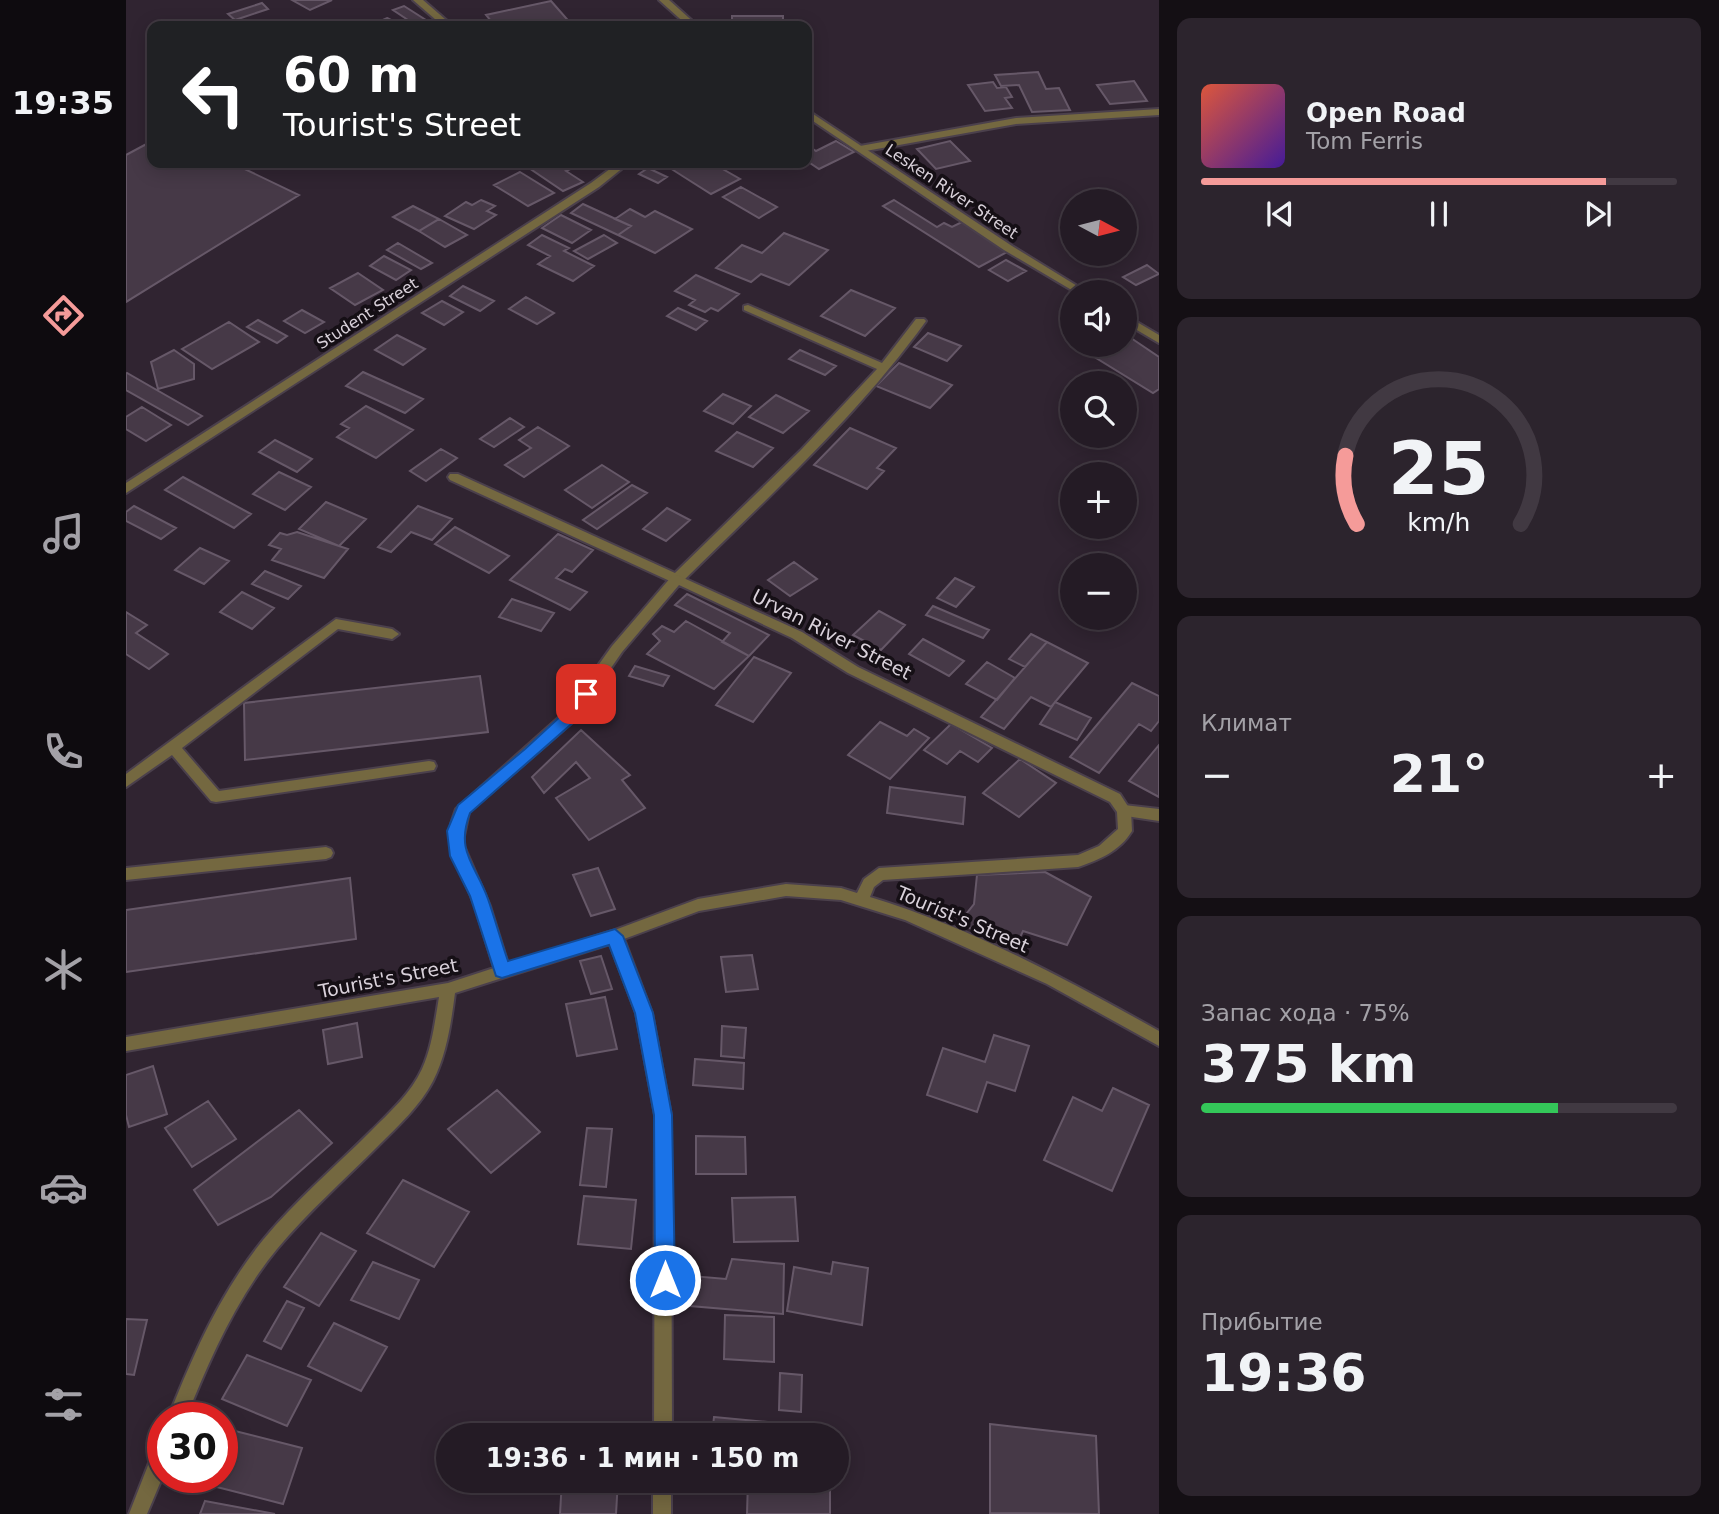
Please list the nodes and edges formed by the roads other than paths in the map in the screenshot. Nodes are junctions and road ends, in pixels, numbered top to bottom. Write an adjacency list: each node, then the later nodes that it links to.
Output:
1 (418, 0): 3 (street)
2 (664, 0): 4 (street)
3 (443, 21)
4 (687, 21)
5 (1159, 112): 7 (street)
6 (812, 116): 7 (street, Lesken River Street)
7 (860, 149): 9 (street, Lesken River Street)
8 (617, 168): 16 (street, Student Street)
9 (1062, 280)
10 (748, 309): 14 (street)
11 (920, 321): 14 (street)
12 (1137, 325): 13 (street)
13 (1158, 337)
14 (884, 368): 17 (street)
15 (454, 477): 17 (street, Urvan River Street)
16 (126, 489)
17 (677, 579): 22 (street, Urvan River Street); 28 (street)
18 (392, 634): 19 (street)
19 (173, 747): 20 (street); 21 (street)
20 (429, 766)
21 (126, 782)
22 (1124, 811): 23 (street); 26 (street)
23 (1159, 815)
24 (326, 853): 25 (street)
25 (126, 874)
26 (861, 899): 27 (street, Tourist's Street); 30 (street, Tourist's Street)
27 (615, 936): 28 (street, Tourist's Street); 33 (street)
28 (502, 970): 29 (street, Tourist's Street)
29 (448, 989): 31 (street, Tourist's Street); 32 (street)
30 (1159, 1039)
31 (126, 1044)
32 (183, 1402)
33 (663, 1423)
34 (147, 1492): 36 (street)
35 (662, 1493): 37 (street)
36 (138, 1514)
37 (662, 1514)

